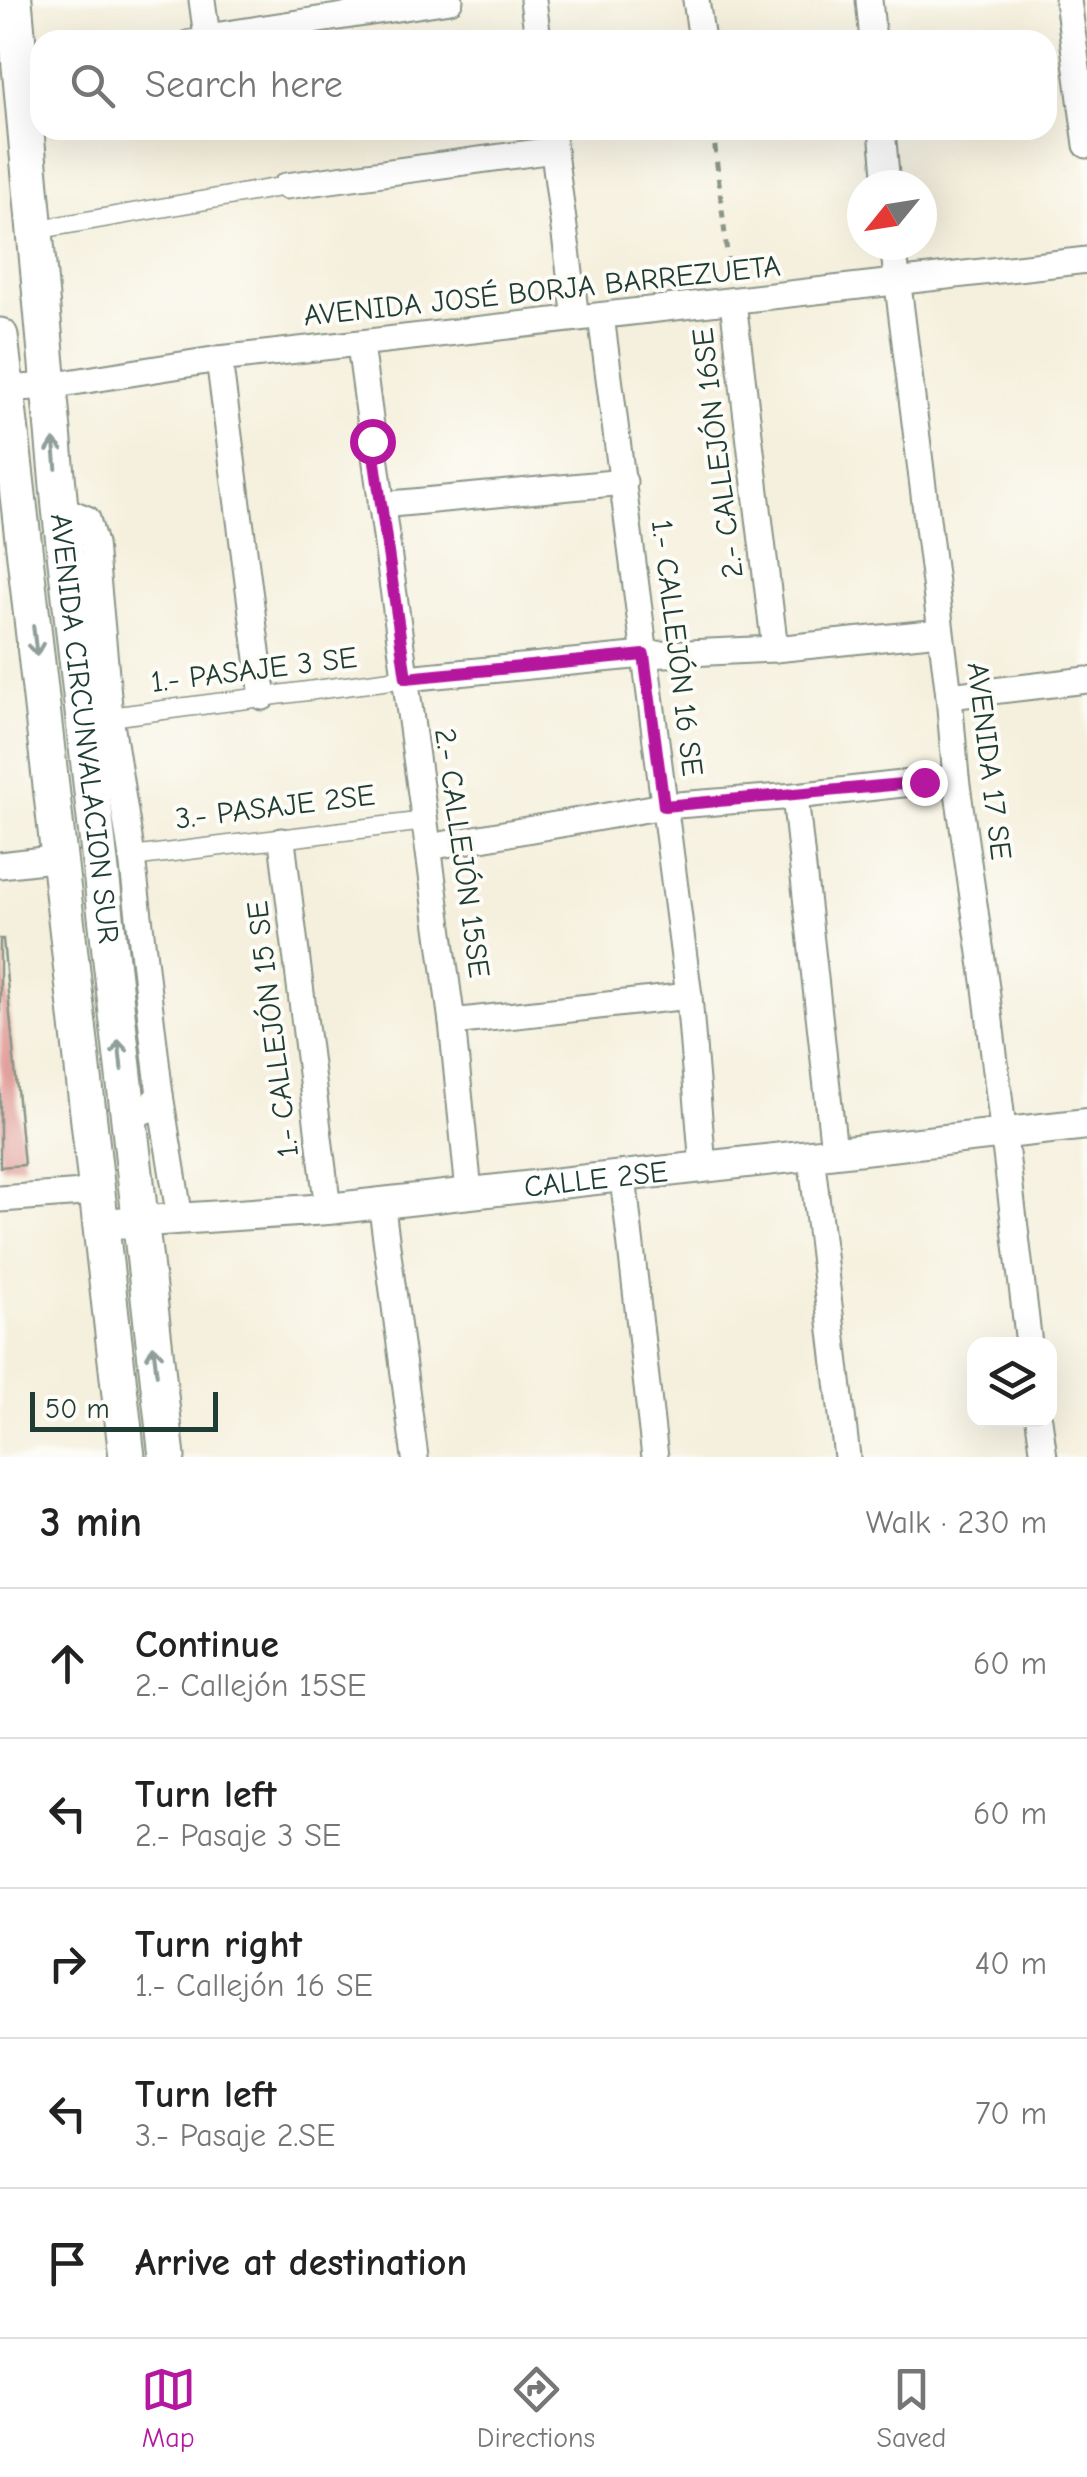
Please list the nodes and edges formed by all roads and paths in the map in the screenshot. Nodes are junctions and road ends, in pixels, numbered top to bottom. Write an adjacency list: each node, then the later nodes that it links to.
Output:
1 (14, 0): 14 (main road, AVENIDA CIRCUNVALACION SUR)
2 (202, 0): 9 (street)
3 (450, 0): 8 (street)
4 (533, 0): 11 (street)
5 (696, 0): 12 (street)
6 (869, 0): 13 (street)
7 (1068, 0): 19 (street)
8 (364, 7): 10 (street)
9 (198, 30)
10 (240, 30)
11 (537, 30)
12 (700, 30)
13 (872, 30)
14 (30, 66)
15 (32, 140): 22 (main road, AVENIDA CIRCUNVALACION SUR)
16 (552, 140): 21 (street); 27 (street, 1.- CALLEJÓN 16 SE)
17 (713, 140): 26 (path, 2.- CALLEJÓN 16SE)
18 (883, 140): 20 (street)
19 (1087, 144)
20 (886, 170)
21 (286, 186): 22 (street)
22 (35, 230): 31 (main road, AVENIDA CIRCUNVALACION SUR)
23 (895, 260): 25 (street, AVENIDA 17 SE)
24 (1087, 260): 25 (street, AVENIDA JOSÉ BORJA BARREZUETA)
25 (897, 282): 26 (street, AVENIDA JOSÉ BORJA BARREZUETA); 37 (street, AVENIDA 17 SE)
26 (733, 302): 27 (street, AVENIDA JOSÉ BORJA BARREZUETA); 38 (street, 2.- CALLEJÓN 16SE)
27 (588, 317): 29 (street, AVENIDA JOSÉ BORJA BARREZUETA); 33 (street, 1.- CALLEJÓN 16 SE)
28 (0, 336): 32 (main road, AVENIDA CIRCUNVALACION SUR)
29 (360, 345): 30 (street, AVENIDA JOSÉ BORJA BARREZUETA); 34 (street, 2.- CALLEJÓN 15SE)
30 (219, 359): 31 (street, AVENIDA JOSÉ BORJA BARREZUETA); 43 (street)
31 (49, 386): 32 (street, AVENIDA JOSÉ BORJA BARREZUETA); 35 (main road, AVENIDA CIRCUNVALACION SUR, one-way to 31)
32 (5, 389): 36 (main road, AVENIDA CIRCUNVALACION SUR)
33 (624, 482): 34 (street); 39 (street, 1.- CALLEJÓN 16 SE)
34 (381, 505): 40 (street, 2.- CALLEJÓN 15SE)
35 (60, 508): 44 (street); 57 (main road, AVENIDA CIRCUNVALACION SUR, one-way to 35)
36 (10, 515): 52 (main road, AVENIDA CIRCUNVALACION SUR, one-way to 52)
37 (940, 632): 38 (street); 42 (street, AVENIDA 17 SE)
38 (774, 649): 39 (street)
39 (644, 655): 40 (street); 47 (street, 1.- CALLEJÓN 16 SE)
40 (406, 678): 43 (street, 1.- PASAJE 3 SE); 48 (street, 2.- CALLEJÓN 15SE)
41 (1087, 680): 42 (street)
42 (949, 696): 45 (street, AVENIDA 17 SE)
43 (263, 697): 44 (street, 1.- PASAJE 3 SE)
44 (110, 717): 51 (street)
45 (956, 778): 46 (street); 59 (street, AVENIDA 17 SE)
46 (795, 796): 47 (street); 60 (street)
47 (664, 806): 50 (street); 54 (street, 1.- CALLEJÓN 16 SE)
48 (425, 821): 49 (street, 3.- PASAJE 2SE); 50 (street, 2.- CALLEJÓN 15SE)
49 (282, 840): 51 (street, 3.- PASAJE 2SE); 67 (street, 1.- CALLEJÓN 15 SE)
50 (429, 848): 55 (street, 2.- CALLEJÓN 15SE)
51 (132, 857): 56 (street)
52 (61, 858): 53 (street); 66 (main road, AVENIDA CIRCUNVALACION SUR)
53 (0, 865)
54 (689, 996): 55 (street); 61 (street, 1.- CALLEJÓN 16 SE)
55 (452, 1022): 63 (street, 2.- CALLEJÓN 15SE)
56 (160, 1095): 57 (street); 68 (street)
57 (127, 1119): 69 (main road, AVENIDA CIRCUNVALACION SUR)
58 (1087, 1124): 59 (street, CALLE 2SE)
59 (1002, 1134): 60 (street, CALLE 2SE); 70 (street, AVENIDA 17 SE)
60 (822, 1152): 61 (street, CALLE 2SE); 76 (street)
61 (703, 1167): 62 (street, CALLE 2SE)
62 (624, 1177): 63 (street, CALLE 2SE); 75 (street)
63 (469, 1192): 65 (street, CALLE 2SE)
64 (0, 1199): 66 (street)
65 (382, 1201): 67 (street, CALLE 2SE); 74 (street)
66 (99, 1208): 69 (street, CALLE 2SE); 72 (main road, AVENIDA CIRCUNVALACION SUR)
67 (328, 1208): 68 (street, CALLE 2SE)
68 (180, 1219): 69 (street, CALLE 2SE)
69 (139, 1222): 73 (main road, AVENIDA CIRCUNVALACION SUR, one-way to 69)
70 (1028, 1337)
71 (1040, 1427): 77 (street)
72 (127, 1457)
73 (167, 1457)
74 (416, 1457)
75 (655, 1457)
76 (847, 1457)
77 (1044, 1457)

